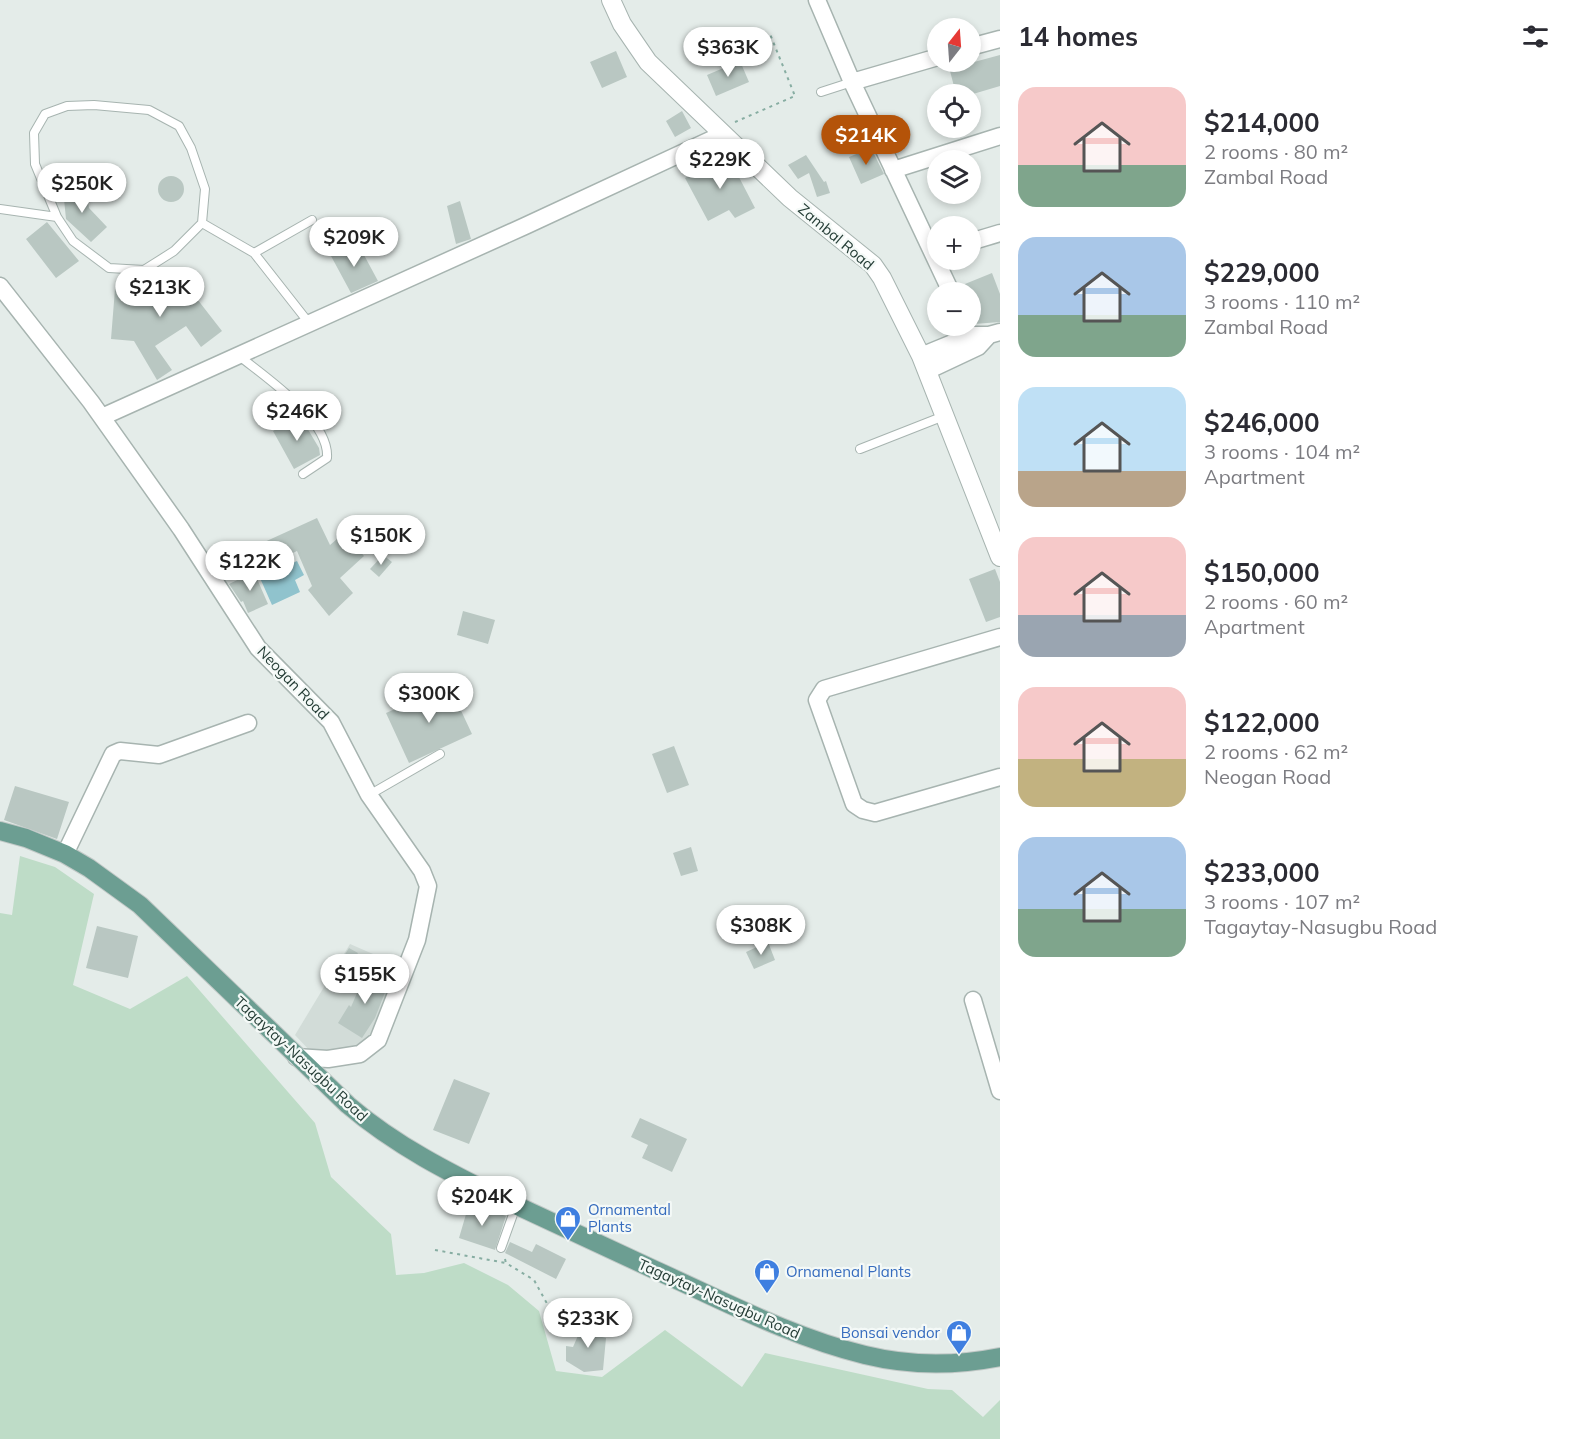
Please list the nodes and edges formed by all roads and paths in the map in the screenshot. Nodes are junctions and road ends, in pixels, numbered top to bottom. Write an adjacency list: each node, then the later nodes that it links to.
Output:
1 (611, 0): 9 (street, Zambal Road)
2 (817, 0): 7 (street)
3 (770, 34): 9 (path)
4 (1000, 39): 5 (street)
5 (981, 44)
6 (927, 60): 7 (street)
7 (852, 82): 8 (lane); 11 (street)
8 (821, 92)
9 (721, 131): 21 (street); 24 (street, Zambal Road)
10 (1000, 136): 11 (street)
11 (893, 170): 17 (street)
12 (0, 209): 13 (lane)
13 (57, 218): 15 (lane); 15 (lane)
14 (312, 220): 19 (lane)
15 (202, 223): 19 (lane)
16 (1000, 233): 18 (street)
17 (927, 236)
18 (981, 239)
19 (254, 253): 21 (lane)
20 (0, 285): 26 (street, Neogan Road)
21 (309, 323): 23 (street)
22 (979, 336): 24 (street)
23 (238, 355): 26 (street); 28 (lane)
24 (924, 364): 25 (street, Zambal Road)
25 (944, 416): 27 (lane); 29 (street, Zambal Road)
26 (102, 417): 34 (street, Neogan Road)
27 (860, 449)
28 (303, 474)
29 (1000, 557)
30 (1000, 637): 33 (street)
31 (248, 723): 36 (street)
32 (441, 754): 34 (lane)
33 (1000, 777)
34 (369, 795): 38 (street, Neogan Road)
35 (0, 831): 36 (main road, Tagaytay-Nasugbu Road)
36 (65, 854): 38 (main road, Tagaytay-Nasugbu Road)
37 (974, 1000): 39 (street)
38 (296, 1057): 40 (main road, Tagaytay-Nasugbu Road)
39 (1000, 1091)
40 (516, 1205): 41 (lane); 45 (main road, Tagaytay-Nasugbu Road)
41 (501, 1248): 43 (path)
42 (435, 1250): 43 (path)
43 (506, 1263): 44 (path)
44 (550, 1309)
45 (1000, 1357)

